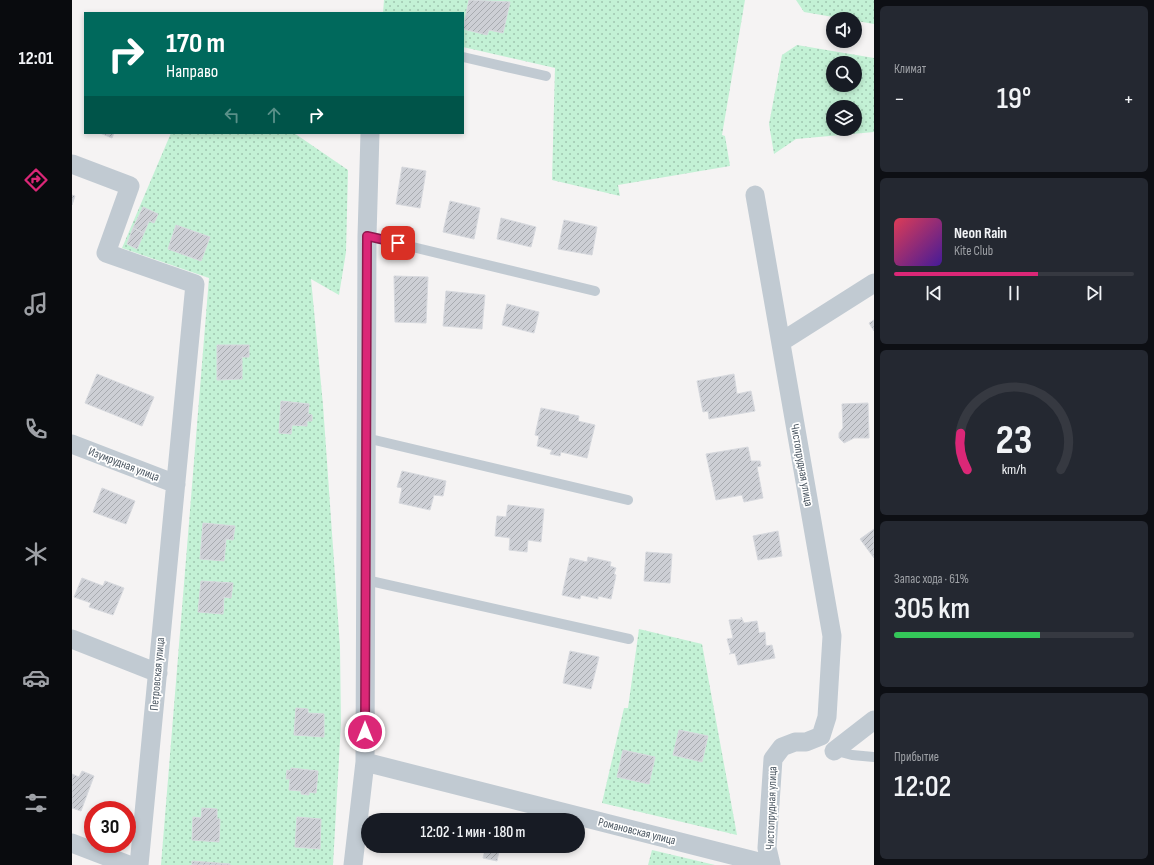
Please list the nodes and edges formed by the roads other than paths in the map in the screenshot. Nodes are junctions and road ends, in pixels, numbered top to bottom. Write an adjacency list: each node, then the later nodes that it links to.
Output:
1 (464, 57): 2 (lane)
2 (546, 76)
3 (370, 134): 6 (street)
4 (72, 164): 12 (street, Петровская улица)
5 (756, 195): 9 (street, Чистопрудная улица)
6 (367, 236): 8 (lane); 10 (street)
7 (874, 283): 9 (street)
8 (595, 291)
9 (781, 342): 19 (street, Чистопрудная улица)
10 (366, 438): 13 (lane); 14 (street)
11 (72, 444): 12 (street, Изумрудная улица)
12 (176, 484): 17 (street, Петровская улица)
13 (628, 500)
14 (366, 580): 15 (lane); 22 (street)
15 (629, 639)
16 (72, 640): 17 (street)
17 (158, 673): 25 (street, Петровская улица)
18 (874, 720): 20 (street)
19 (821, 736): 20 (lane); 27 (street, Чистопрудная улица)
20 (834, 751): 21 (lane)
21 (874, 757)
22 (365, 762): 26 (street); 27 (street, Романовская улица)
23 (72, 843): 24 (street)
24 (129, 865)
25 (139, 865)
26 (353, 865)
27 (771, 865)

